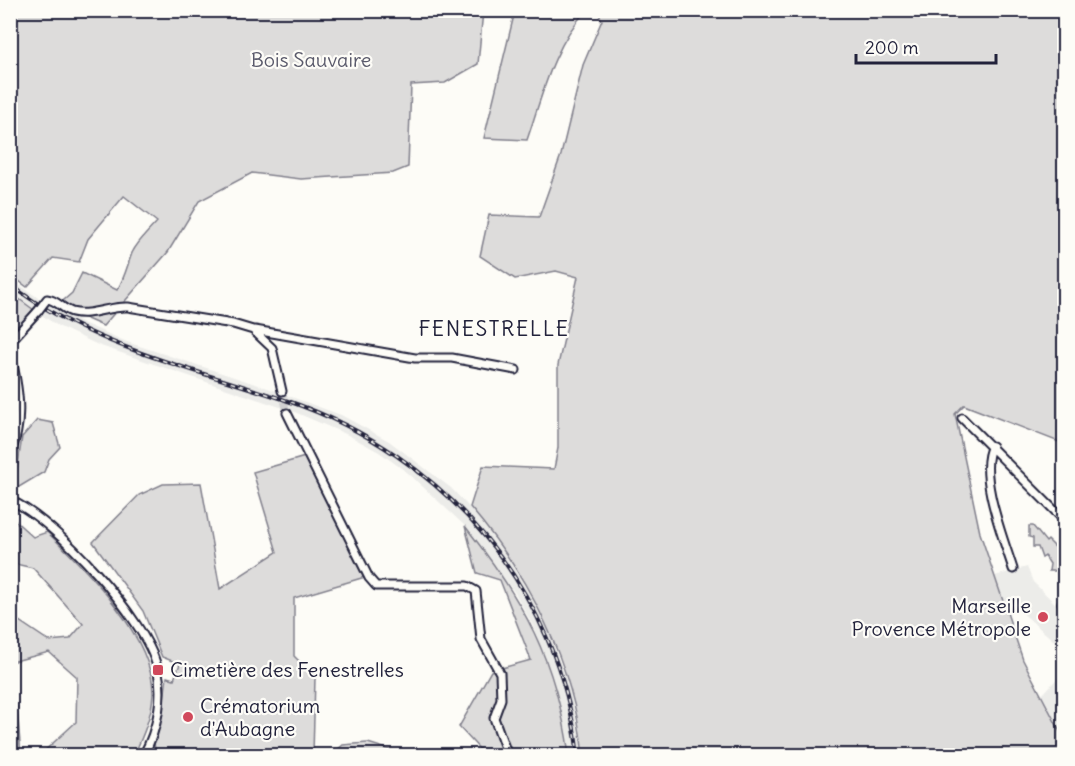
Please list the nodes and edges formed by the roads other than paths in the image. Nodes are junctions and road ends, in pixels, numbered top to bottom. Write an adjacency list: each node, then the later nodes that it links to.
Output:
1 (253, 330): 2 (street, bridge); 4 (street); 5 (street)
2 (10, 342)
3 (10, 351): 10 (street)
4 (516, 370)
5 (282, 391)
6 (287, 413): 16 (street)
7 (962, 418): 8 (street)
8 (992, 446): 9 (street); 11 (street)
9 (998, 453): 11 (street); 13 (street)
10 (10, 454)
11 (986, 465): 14 (street)
12 (10, 500): 15 (street)
13 (1065, 519)
14 (1014, 569)
15 (143, 756)
16 (508, 756)

